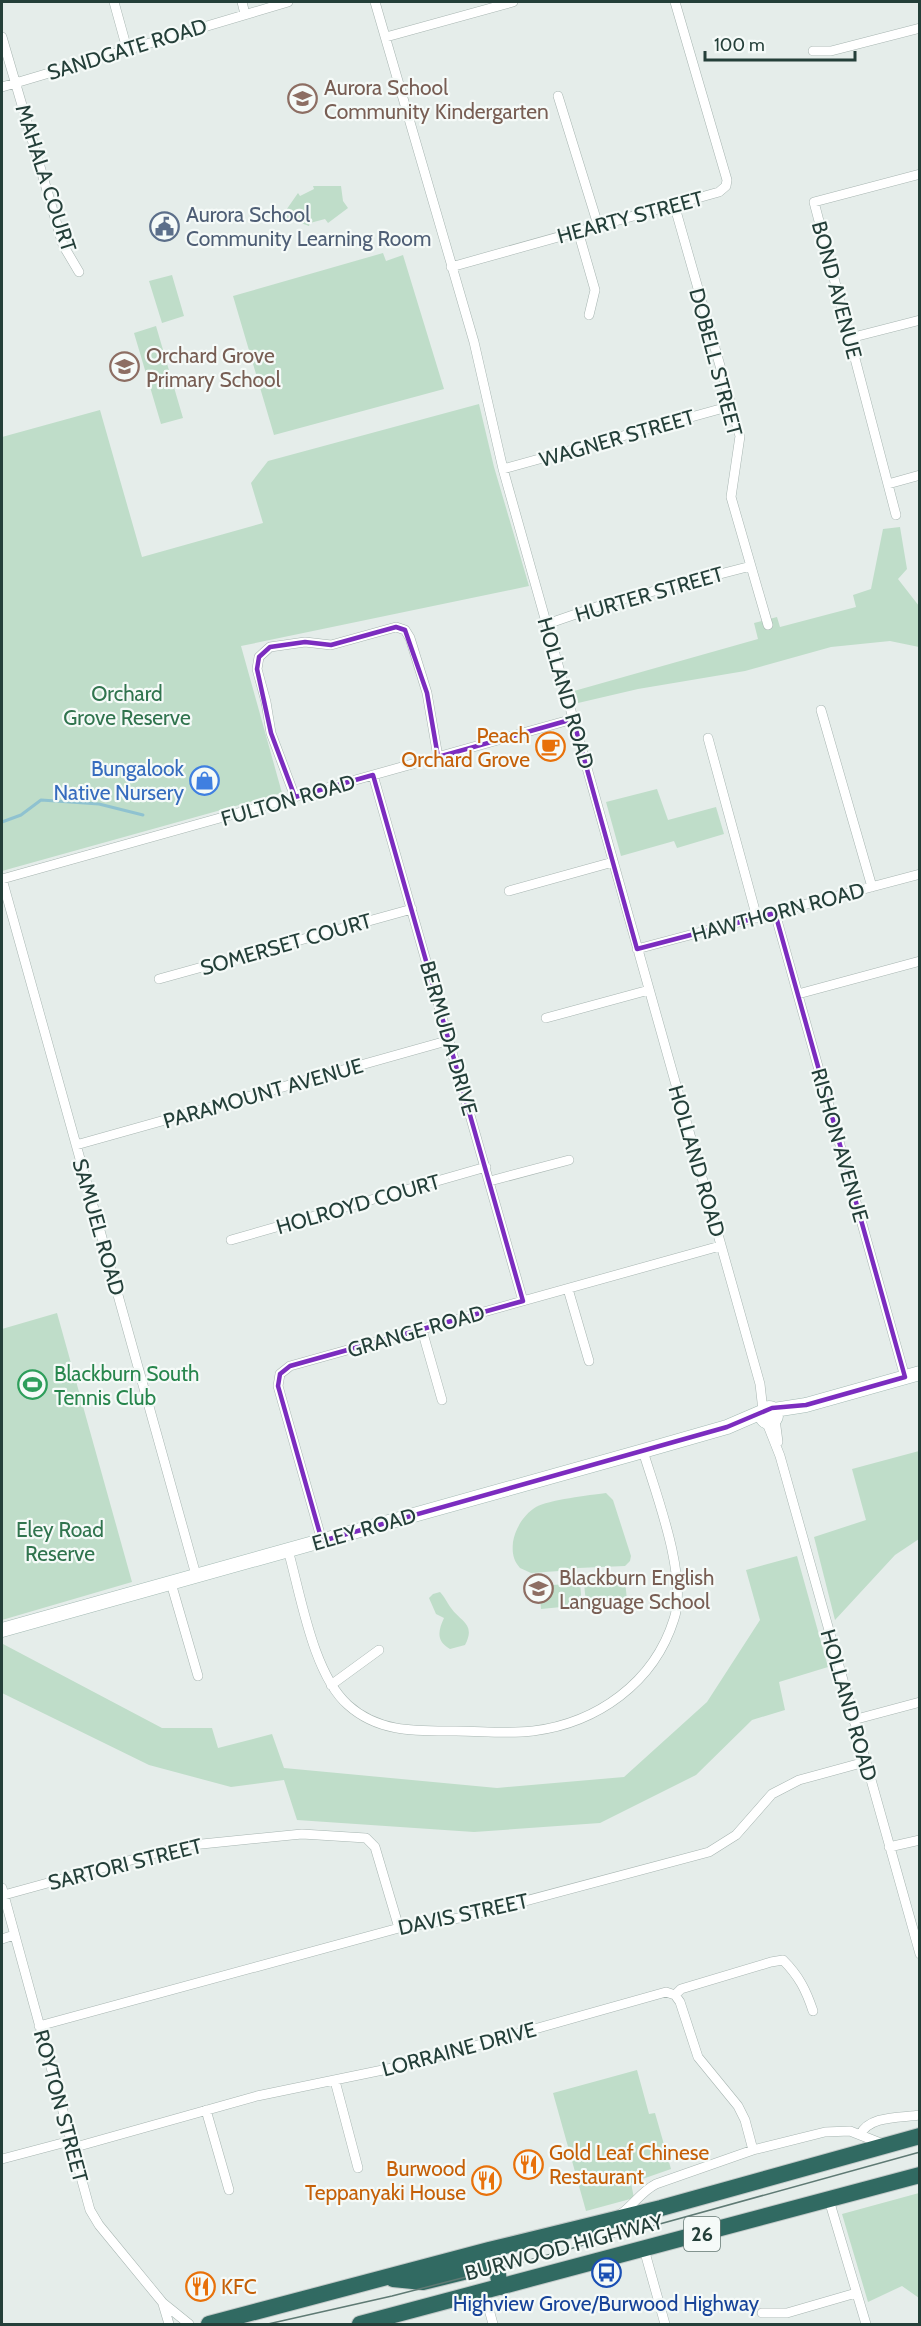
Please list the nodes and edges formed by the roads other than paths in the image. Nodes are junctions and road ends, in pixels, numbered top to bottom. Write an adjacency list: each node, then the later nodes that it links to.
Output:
1 (114, 2): 11 (street)
2 (242, 2): 7 (street)
3 (288, 2): 7 (street, SANDGATE ROAD)
4 (375, 2): 10 (street, HOLLAND ROAD)
5 (513, 2): 10 (street)
6 (675, 2): 17 (street, HEARTY STREET)
7 (245, 14): 11 (street, SANDGATE ROAD)
8 (920, 28): 12 (street)
9 (2, 37): 13 (street, MAHALA COURT)
10 (386, 37): 20 (street, HOLLAND ROAD)
11 (127, 49): 13 (street, SANDGATE ROAD)
12 (813, 51)
13 (15, 83): 14 (street, SANDGATE ROAD); 21 (street, MAHALA COURT)
14 (2, 87)
15 (558, 96): 18 (street)
16 (920, 174): 24 (street, BOND AVENUE)
17 (674, 204): 18 (street, HEARTY STREET); 25 (street, DOBELL STREET)
18 (598, 225): 19 (street, HEARTY STREET)
19 (578, 231): 20 (street, HEARTY STREET); 22 (street)
20 (451, 267): 26 (street, HOLLAND ROAD)
21 (79, 272)
22 (589, 315)
23 (920, 320): 24 (street)
24 (850, 338): 28 (street, BOND AVENUE)
25 (731, 406): 26 (street, WAGNER STREET); 30 (street, DOBELL STREET)
26 (503, 469): 31 (street, HOLLAND ROAD)
27 (920, 475): 28 (street)
28 (888, 484): 29 (street, BOND AVENUE)
29 (896, 514)
30 (751, 566): 31 (street, HURTER STREET); 32 (street, DOBELL STREET)
31 (547, 624): 34 (street, HOLLAND ROAD)
32 (768, 625)
33 (821, 710): 42 (street)
34 (573, 719): 36 (street, FULTON ROAD); 39 (street, HOLLAND ROAD)
35 (708, 738): 46 (street)
36 (438, 757): 37 (street, FULTON ROAD); 38 (street)
37 (373, 775): 38 (street, FULTON ROAD); 44 (street, BERMUDA DRIVE)
38 (295, 797): 41 (street, FULTON ROAD)
39 (613, 862): 43 (street); 47 (street, HOLLAND ROAD)
40 (920, 874): 42 (street, HAWTHORN ROAD)
41 (2, 879): 54 (street, SAMUEL ROAD)
42 (872, 887): 45 (street, HAWTHORN ROAD)
43 (509, 891)
44 (412, 909): 49 (street, SOMERSET COURT); 53 (street, BERMUDA DRIVE)
45 (775, 913): 46 (street, HAWTHORN ROAD); 51 (street, RISHON AVENUE)
46 (757, 918): 47 (street, HAWTHORN ROAD)
47 (637, 949): 50 (street, HOLLAND ROAD)
48 (920, 961): 51 (street)
49 (159, 979)
50 (649, 990): 52 (street); 59 (street, HOLLAND ROAD)
51 (798, 994): 65 (street, RISHON AVENUE)
52 (546, 1018)
53 (450, 1040): 54 (street, PARAMOUNT AVENUE); 56 (street, BERMUDA DRIVE)
54 (76, 1145): 71 (street, SAMUEL ROAD)
55 (569, 1160): 57 (street)
56 (486, 1167): 57 (street, BERMUDA DRIVE); 58 (street, HOLROYD COURT)
57 (490, 1181): 61 (street, BERMUDA DRIVE)
58 (231, 1240)
59 (720, 1246): 60 (street, GRANGE ROAD); 67 (street, HOLLAND ROAD)
60 (568, 1289): 61 (street, GRANGE ROAD); 63 (street)
61 (524, 1301): 62 (street, GRANGE ROAD)
62 (422, 1330): 66 (street); 69 (street, GRANGE ROAD)
63 (589, 1361)
64 (920, 1373): 65 (main road, ELEY ROAD)
65 (905, 1377): 67 (main road, ELEY ROAD)
66 (442, 1401)
67 (769, 1415): 68 (main road, ELEY ROAD); 78 (street, HOLLAND ROAD)
68 (643, 1451): 69 (main road, ELEY ROAD); 76 (street)
69 (322, 1541): 70 (main road, ELEY ROAD)
70 (288, 1550): 71 (main road, ELEY ROAD); 76 (street)
71 (196, 1575): 72 (main road, ELEY ROAD)
72 (171, 1583): 73 (main road, ELEY ROAD); 75 (street)
73 (2, 1630)
74 (380, 1650): 76 (street)
75 (198, 1677)
76 (331, 1684)
77 (920, 1702): 78 (street)
78 (853, 1720): 79 (street, HOLLAND ROAD)
79 (865, 1762): 81 (street, HOLLAND ROAD); 83 (street, DAVIS STREET)
80 (920, 1840): 81 (street)
81 (889, 1847): 86 (street, HOLLAND ROAD)
82 (3, 1892): 83 (street, SARTORI STREET); 84 (street, ROYTON STREET)
83 (399, 1928): 89 (street, DAVIS STREET)
84 (14, 1935): 85 (street); 89 (street, ROYTON STREET)
85 (2, 1939)
86 (920, 1954)
87 (675, 1995): 88 (street, LORRAINE DRIVE); 90 (street, LORRAINE DRIVE); 97 (street)
88 (813, 2011)
89 (39, 2026): 95 (street, ROYTON STREET)
90 (335, 2081): 91 (street, LORRAINE DRIVE); 99 (street)
91 (207, 2110): 95 (street, LORRAINE DRIVE); 101 (street)
92 (920, 2115): 93 (street)
93 (860, 2135): 96 (street, BURWOOD HIGHWAY); 97 (street, BURWOOD HIGHWAY)
94 (920, 2136): 96 (highway, BURWOOD HIGHWAY / 26)
95 (71, 2144): 98 (street, LORRAINE DRIVE); 108 (street, ROYTON STREET)
96 (887, 2145): 103 (highway, BURWOOD HIGHWAY / 26)
97 (753, 2150): 103 (street, BURWOOD HIGHWAY)
98 (2, 2159)
99 (358, 2168)
100 (920, 2175): 102 (highway, BURWOOD HIGHWAY / 26)
101 (229, 2190)
102 (829, 2200): 104 (highway, BURWOOD HIGHWAY / 26); 107 (street)
103 (613, 2220): 105 (highway, BURWOOD HIGHWAY / 26)
104 (644, 2249): 106 (highway, BURWOOD HIGHWAY / 26); 115 (street)
105 (384, 2278): 106 (highway); 112 (highway, BURWOOD HIGHWAY / 26)
106 (492, 2289): 113 (highway, BURWOOD HIGHWAY / 26); 114 (street)
107 (856, 2293): 109 (street); 116 (street)
108 (163, 2303): 110 (street, ROYTON STREET); 111 (street, ROYTON STREET)
109 (762, 2313)
110 (169, 2325)
111 (189, 2325)
112 (209, 2325)
113 (360, 2325)
114 (493, 2325)
115 (665, 2325)
116 (866, 2325)

